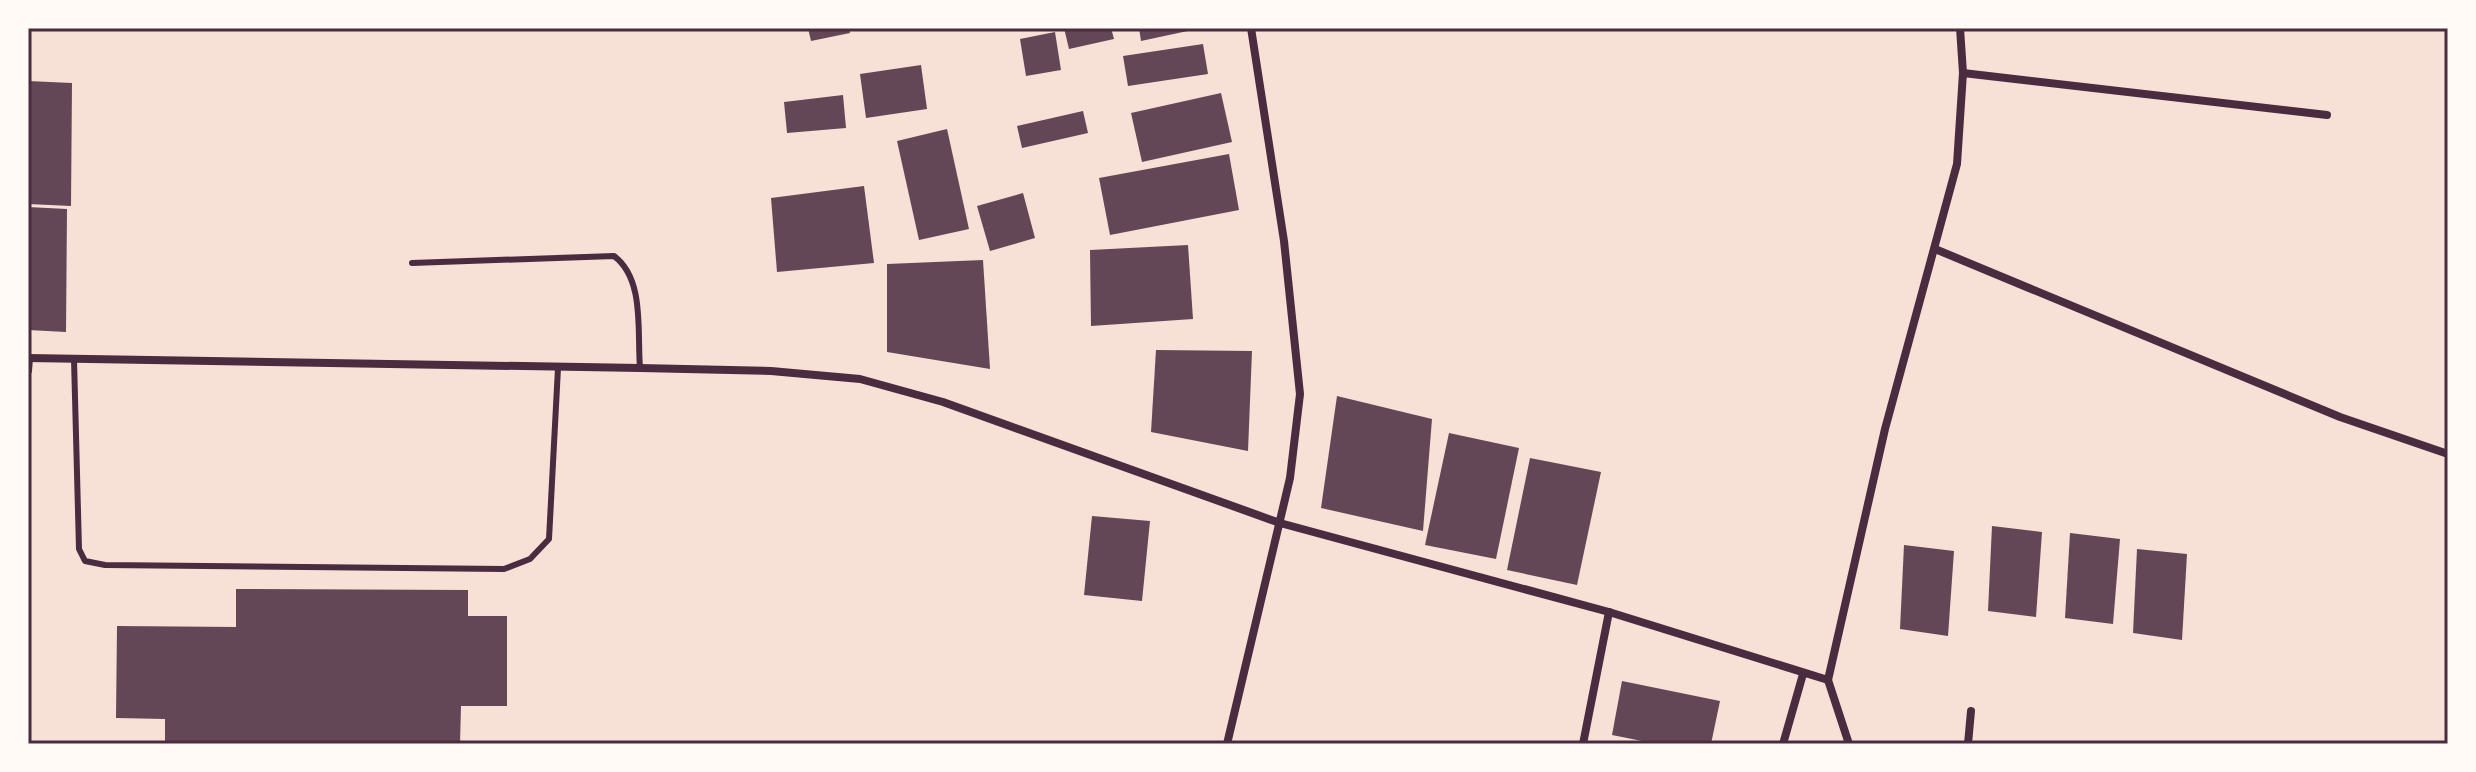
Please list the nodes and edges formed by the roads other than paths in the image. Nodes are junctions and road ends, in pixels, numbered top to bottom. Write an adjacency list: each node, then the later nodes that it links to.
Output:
1 (1251, 28): 13 (street)
2 (1960, 28): 3 (street)
3 (1963, 73): 4 (street); 5 (street)
4 (2327, 115)
5 (1935, 249): 12 (street); 16 (street)
6 (412, 263): 10 (lane)
7 (28, 358): 8 (street); 11 (street)
8 (74, 359): 9 (street); 9 (lane)
9 (558, 368): 10 (street)
10 (640, 368): 13 (street)
11 (28, 371)
12 (2448, 454)
13 (1280, 523): 14 (street); 18 (street)
14 (1609, 612): 15 (street); 19 (street)
15 (1803, 674): 16 (street); 20 (street)
16 (1828, 680): 21 (street)
17 (1971, 711): 22 (street)
18 (1227, 744)
19 (1583, 744)
20 (1783, 744)
21 (1849, 744)
22 (1968, 744)

